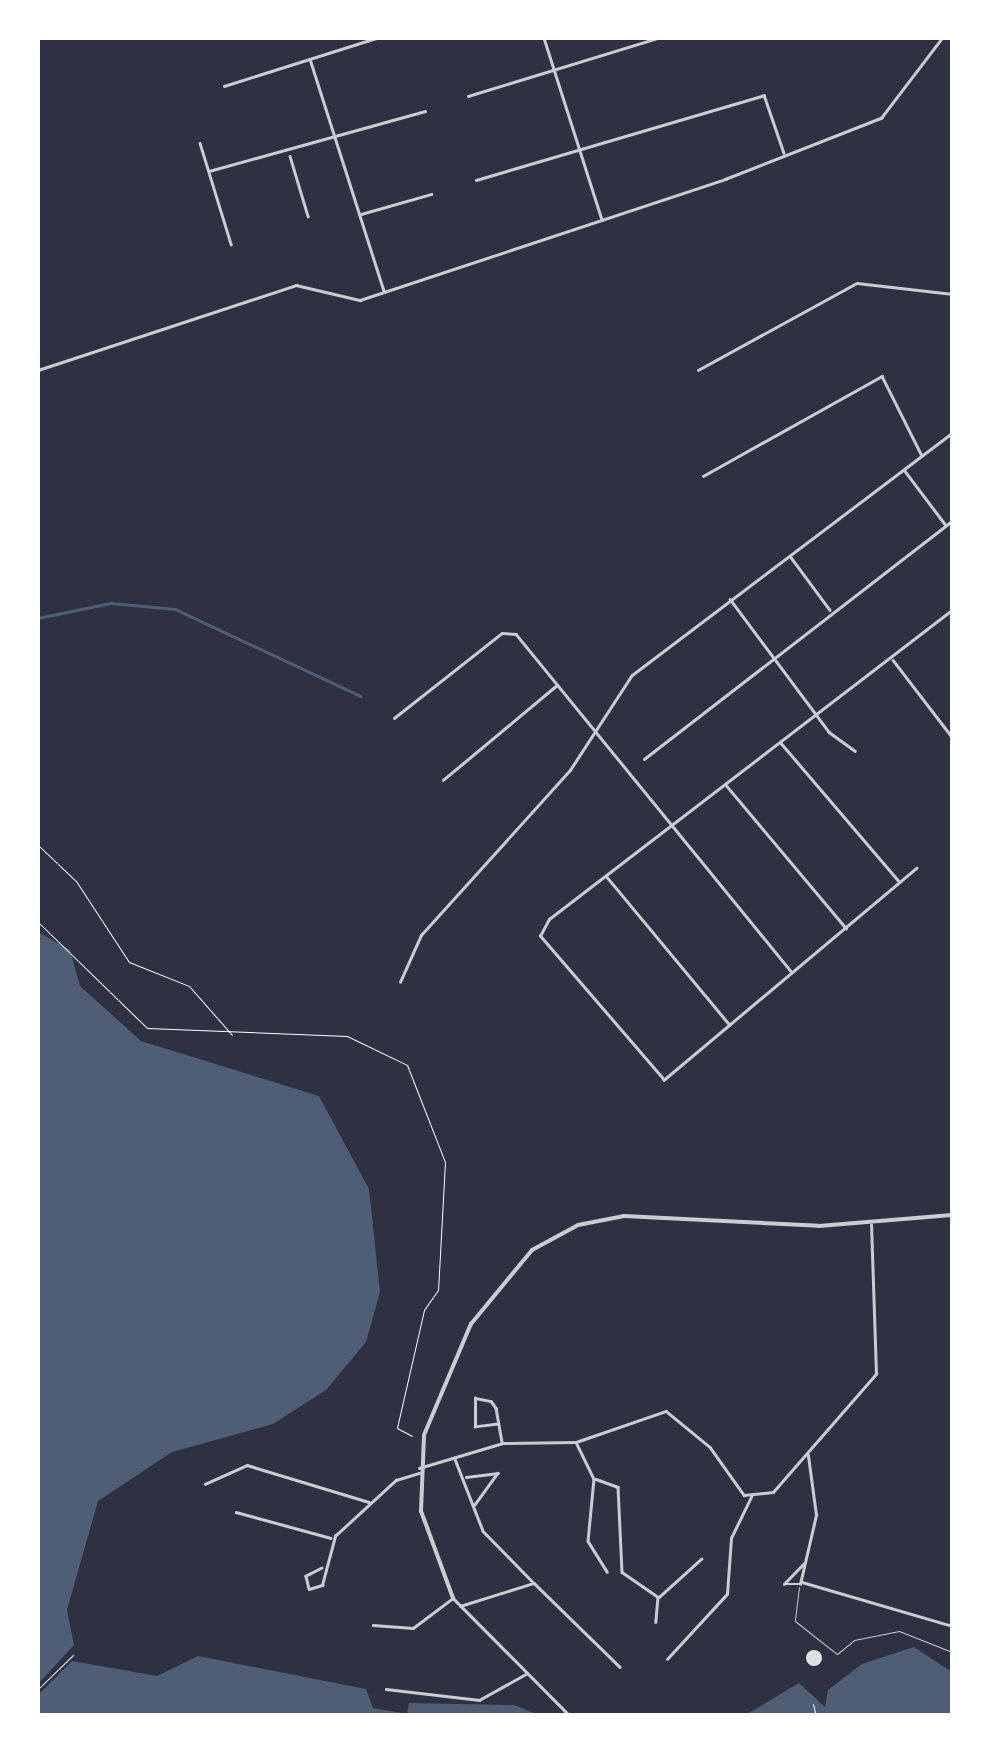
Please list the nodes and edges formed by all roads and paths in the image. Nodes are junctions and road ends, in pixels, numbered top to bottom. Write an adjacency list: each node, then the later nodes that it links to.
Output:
1 (376, 38): 5 (street)
2 (544, 38): 6 (street)
3 (658, 38): 6 (street)
4 (942, 38): 14 (street)
5 (310, 58): 7 (street); 10 (street)
6 (555, 70): 8 (street); 12 (street)
7 (224, 86)
8 (468, 96)
9 (425, 111): 10 (street)
10 (335, 138): 13 (street); 18 (street)
11 (200, 143): 15 (street)
12 (579, 149): 14 (street); 16 (street); 20 (street)
13 (289, 154): 15 (street); 19 (street)
14 (785, 154): 20 (street)
15 (209, 171): 21 (street)
16 (476, 180)
17 (431, 194): 18 (street)
18 (360, 214): 22 (street)
19 (308, 216)
20 (602, 222): 22 (street)
21 (230, 244)
22 (384, 293): 24 (street)
23 (952, 294): 25 (street)
24 (38, 370)
25 (698, 370)
26 (952, 433): 27 (street)
27 (922, 456): 28 (street); 29 (street)
28 (904, 470): 31 (street); 32 (street)
29 (702, 476)
30 (952, 521): 31 (street)
31 (946, 526): 35 (street)
32 (789, 555): 33 (street); 35 (street)
33 (730, 600): 36 (street); 41 (street)
34 (952, 610): 37 (street)
35 (832, 612): 36 (street)
36 (774, 658): 39 (street); 45 (street)
37 (892, 659): 39 (street); 42 (street)
38 (558, 685): 40 (street); 41 (street); 46 (street)
39 (817, 714): 43 (street); 44 (street)
40 (394, 718)
41 (597, 735): 48 (street); 56 (street)
42 (952, 738)
43 (780, 742): 47 (street); 52 (street)
44 (855, 751)
45 (644, 759)
46 (443, 780)
47 (724, 784): 48 (street); 54 (street)
48 (669, 826): 51 (street); 55 (street)
49 (38, 844): 58 (path)
50 (917, 868): 52 (street)
51 (606, 876): 57 (street); 57 (street)
52 (900, 882): 54 (street)
53 (38, 922): 58 (path)
54 (846, 928): 55 (street)
55 (792, 972): 57 (street)
56 (400, 982)
57 (730, 1025)
58 (232, 1035): 62 (path)
59 (952, 1215): 60 (street)
60 (871, 1225): 65 (street); 67 (street)
61 (498, 1424): 61 (street); 64 (street)
62 (412, 1436)
63 (576, 1442): 64 (street); 69 (street); 71 (street)
64 (502, 1444): 66 (street)
65 (807, 1455): 71 (street); 77 (street)
66 (454, 1458): 67 (street); 68 (street)
67 (419, 1470): 72 (street); 83 (street)
68 (466, 1477): 73 (street); 73 (street)
69 (594, 1479): 79 (street); 82 (street)
70 (205, 1484): 72 (street)
71 (751, 1497): 90 (street)
72 (370, 1503): 75 (street)
73 (474, 1506): 80 (street)
74 (236, 1512): 75 (street)
75 (332, 1539): 78 (street)
76 (701, 1559): 82 (street)
77 (804, 1564): 81 (street); 81 (street)
78 (322, 1568): 78 (street)
79 (607, 1572)
80 (534, 1583): 84 (street); 91 (street)
81 (800, 1583): 87 (street); 88 (lane)
82 (658, 1597): 85 (street)
83 (453, 1598): 84 (street); 86 (street)
84 (459, 1607): 92 (street)
85 (656, 1622)
86 (373, 1625)
87 (952, 1626)
88 (952, 1652)
89 (73, 1655): 93 (path)
90 (667, 1659)
91 (620, 1667)
92 (527, 1673): 94 (street); 96 (street)
93 (38, 1689)
94 (386, 1690)
95 (813, 1704): 97 (path)
96 (570, 1716)
97 (816, 1716)

